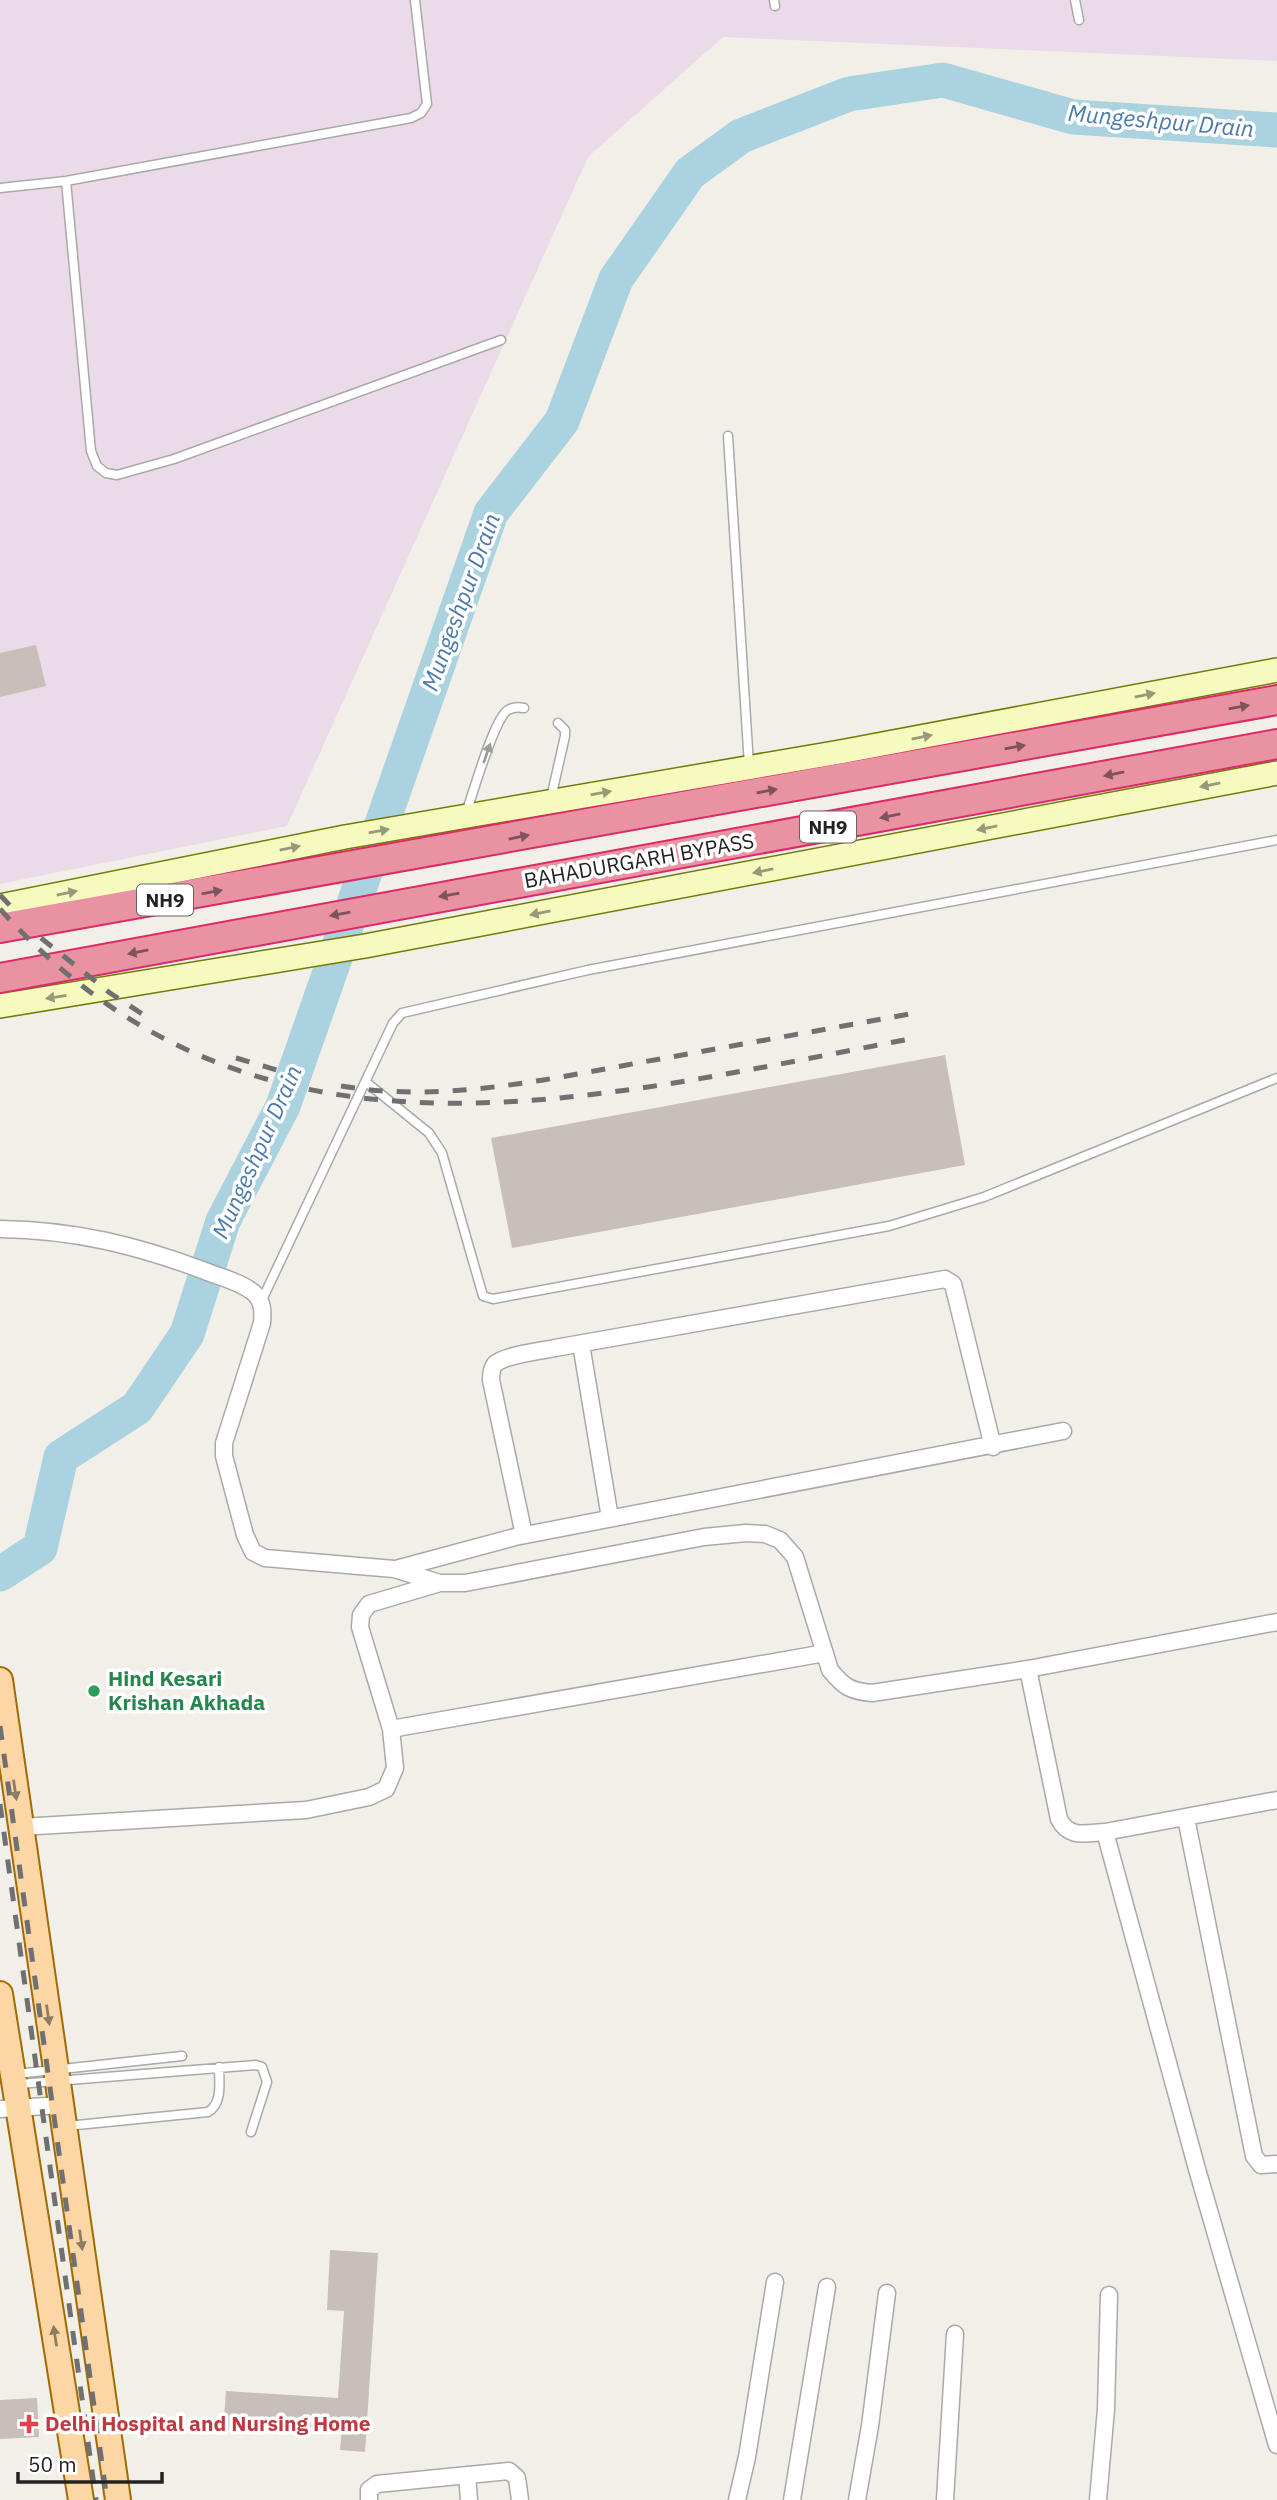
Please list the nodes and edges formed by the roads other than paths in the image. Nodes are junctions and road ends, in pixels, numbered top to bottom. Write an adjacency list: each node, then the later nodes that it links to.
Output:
1 (415, 0): 4 (lane)
2 (1075, 0): 3 (lane)
3 (1079, 20)
4 (66, 181): 5 (lane); 6 (lane)
5 (0, 188)
6 (501, 340)
7 (729, 436): 13 (lane)
8 (1277, 670): 13 (main road, one-way to 8)
9 (1277, 700): 19 (highway, NH9, one-way to 9)
10 (524, 708): 16 (lane, one-way to 10)
11 (558, 723): 15 (lane)
12 (1277, 744): 20 (highway, BAHADURGARH BYPASS / NH9, one-way to 20)
13 (749, 768): 15 (main road, one-way to 13)
14 (1277, 773): 21 (main road, one-way to 21)
15 (551, 802): 16 (main road)
16 (465, 816): 18 (main road, one-way to 16)
17 (1277, 840): 23 (lane)
18 (0, 906)
19 (0, 928)
20 (0, 978)
21 (0, 1006)
22 (1277, 1078): 23 (lane)
23 (366, 1082): 25 (lane)
24 (0, 1229): 25 (street)
25 (261, 1302): 31 (street)
26 (582, 1344): 28 (street); 29 (street); 30 (street)
27 (1063, 1431): 28 (street)
28 (993, 1447): 29 (street)
29 (610, 1518): 30 (street)
30 (524, 1535): 31 (street)
31 (394, 1569): 32 (street)
32 (440, 1583): 34 (street); 38 (street)
33 (1277, 1622): 35 (street)
34 (825, 1653): 35 (street); 38 (street)
35 (1028, 1669): 42 (street)
36 (0, 1680): 37 (main road)
37 (4, 1728): 41 (main road, one-way to 41)
38 (391, 1729): 41 (street)
39 (1277, 1800): 40 (street)
40 (1186, 1818): 42 (street); 50 (street)
41 (21, 1827): 46 (main road, one-way to 46)
42 (1105, 1832): 58 (street)
43 (0, 1994): 47 (main road)
44 (181, 2056): 46 (lane)
45 (219, 2067): 46 (lane); 48 (lane); 49 (lane)
46 (57, 2075): 47 (lane); 48 (main road)
47 (12, 2094): 48 (street); 57 (main road, one-way to 47)
48 (62, 2116): 56 (main road, one-way to 56)
49 (251, 2132)
50 (1277, 2164)
51 (775, 2283): 65 (street)
52 (827, 2287): 66 (street)
53 (887, 2293): 67 (street)
54 (1109, 2295): 69 (street)
55 (955, 2334): 68 (street)
56 (102, 2386): 57 (main road); 61 (main road)
57 (63, 2389): 60 (main road)
58 (1277, 2445)
59 (467, 2475): 62 (street); 63 (street); 64 (street)
60 (81, 2500)
61 (118, 2500)
62 (369, 2500)
63 (468, 2500)
64 (520, 2500)
65 (737, 2500)
66 (792, 2500)
67 (857, 2500)
68 (945, 2500)
69 (1098, 2500)

